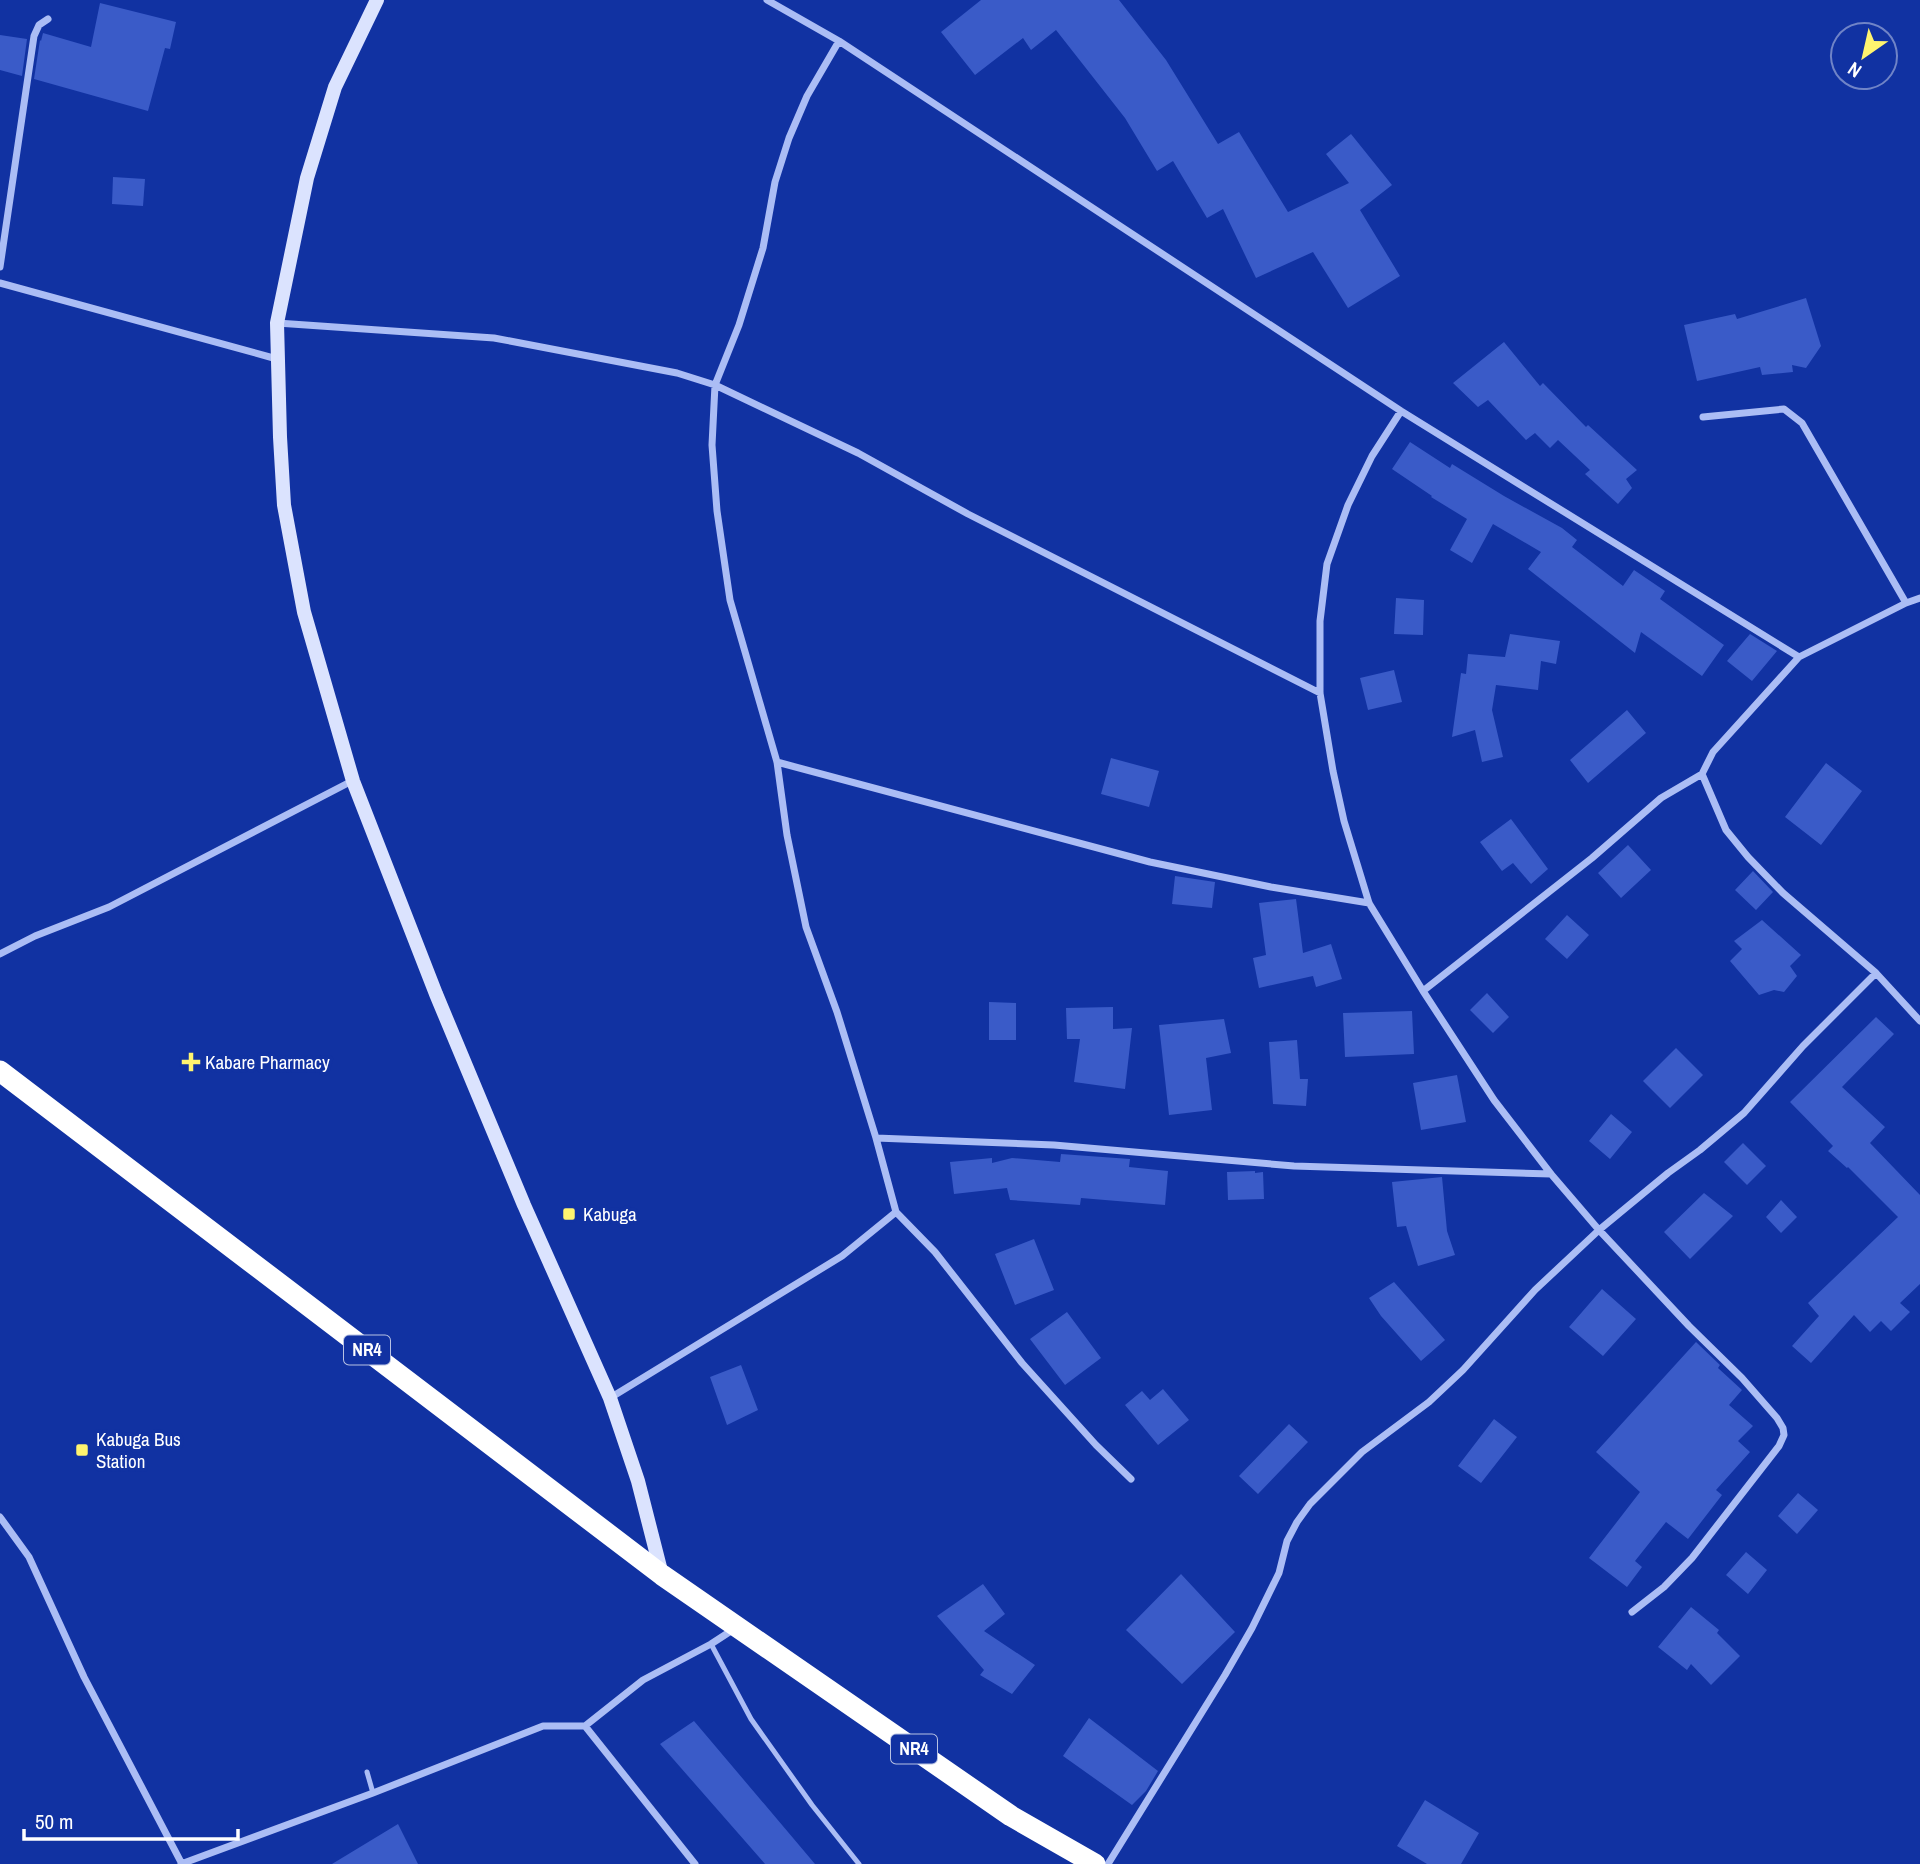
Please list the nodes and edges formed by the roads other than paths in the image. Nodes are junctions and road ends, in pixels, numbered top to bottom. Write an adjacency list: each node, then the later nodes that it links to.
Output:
1 (377, 0): 7 (street)
2 (767, 0): 4 (street)
3 (48, 19): 5 (street)
4 (839, 41): 9 (street); 10 (street)
5 (0, 267)
6 (0, 283): 8 (street)
7 (278, 323): 8 (street); 9 (street)
8 (277, 359): 18 (street)
9 (715, 385): 15 (street); 16 (street)
10 (1401, 411): 14 (street); 15 (street)
11 (1703, 417): 13 (street)
12 (1920, 598): 13 (street)
13 (1906, 603): 14 (street)
14 (1799, 657): 17 (street)
15 (1320, 693): 19 (street)
16 (777, 762): 19 (street); 25 (street)
17 (1702, 774): 21 (street); 22 (street)
18 (353, 781): 20 (street); 29 (street)
19 (1369, 903): 22 (street)
20 (0, 954)
21 (1876, 973): 23 (street); 28 (street)
22 (1423, 991): 26 (street)
23 (1920, 1021)
24 (0, 1070): 32 (highway, NR4)
25 (876, 1138): 26 (street); 27 (street)
26 (1551, 1174): 28 (street)
27 (896, 1212): 29 (street); 30 (street)
28 (1599, 1230): 33 (street); 43 (street)
29 (610, 1398): 32 (street)
30 (1131, 1479)
31 (0, 1517): 39 (street)
32 (662, 1575): 34 (highway, NR4)
33 (1632, 1612)
34 (737, 1627): 35 (street); 42 (highway, NR4)
35 (712, 1644): 36 (street); 41 (lane)
36 (585, 1726): 38 (street); 40 (street)
37 (367, 1772): 38 (lane)
38 (373, 1793): 39 (street)
39 (181, 1864)
40 (695, 1864)
41 (859, 1864)
42 (1095, 1864)
43 (1108, 1864)

